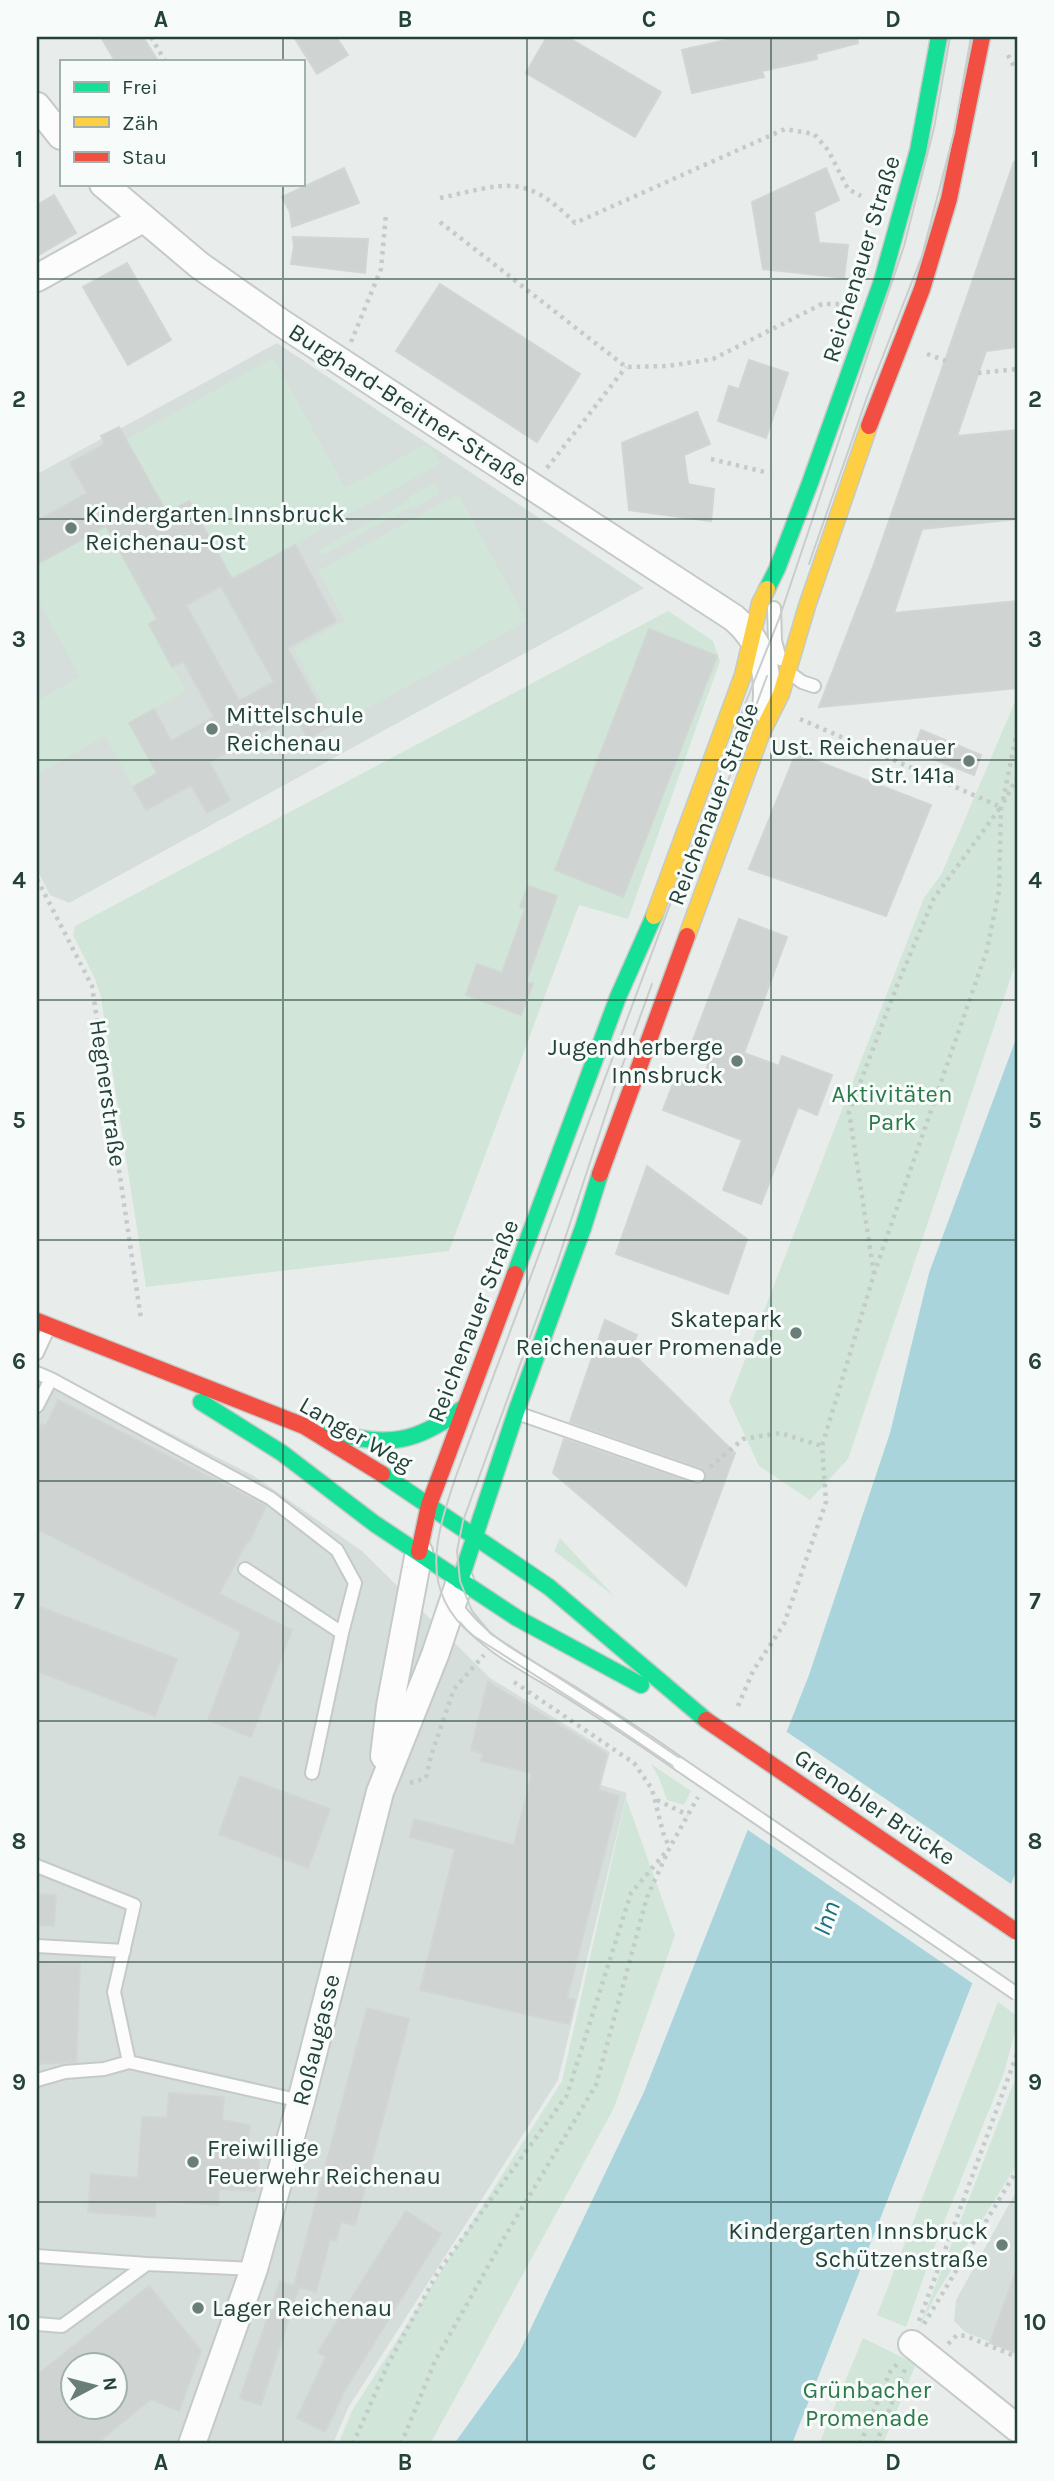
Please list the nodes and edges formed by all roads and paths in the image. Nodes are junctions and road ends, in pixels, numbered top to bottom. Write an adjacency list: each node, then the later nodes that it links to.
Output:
1 (151, 37): 4 (path)
2 (939, 37): 24 (street, Reichenauer Straße)
3 (982, 37): 28 (street, Reichenauer Straße)
4 (164, 60)
5 (37, 106): 6 (street)
6 (60, 135)
7 (105, 186): 11 (street, Burghard-Breitner-Straße)
8 (861, 196): 9 (path)
9 (440, 198)
10 (386, 214): 15 (path)
11 (143, 219): 13 (street); 26 (street, Burghard-Breitner-Straße)
12 (440, 222): 18 (path)
13 (37, 278)
14 (852, 304): 18 (path)
15 (350, 346)
16 (926, 354): 17 (path)
17 (946, 361)
18 (626, 367): 22 (path)
19 (1017, 369): 20 (path)
20 (978, 373)
21 (711, 459): 23 (path)
22 (542, 473)
23 (769, 473)
24 (777, 569): 25 (street, Reichenauer Straße); 28 (lane)
25 (760, 603): 26 (street); 27 (street, Reichenauer Straße)
26 (724, 611): 27 (street, Burghard-Breitner-Straße)
27 (752, 636): 32 (street, Burghard-Breitner-Straße); 44 (street, Reichenauer Straße)
28 (787, 670): 29 (lane); 32 (street, Reichenauer Straße)
29 (814, 686)
30 (799, 718): 34 (path)
31 (1017, 731): 34 (path)
32 (762, 732): 45 (street, Reichenauer Straße)
33 (1017, 778): 34 (path)
34 (1001, 807): 36 (path); 36 (path)
35 (37, 879): 37 (path, Hegnerstraße)
36 (874, 1275): 47 (path)
37 (141, 1319)
38 (43, 1323): 39 (lane); 40 (street, Langer Weg)
39 (37, 1353)
40 (129, 1357): 46 (street, Langer Weg); 54 (street, Langer Weg)
41 (37, 1373): 42 (lane)
42 (51, 1379): 43 (lane); 58 (lane)
43 (37, 1406)
44 (465, 1407): 46 (street); 50 (street, Reichenauer Straße)
45 (516, 1412): 48 (lane); 49 (street, Reichenauer Straße)
46 (304, 1426): 50 (street, Langer Weg)
47 (822, 1446): 48 (path); 62 (path)
48 (698, 1476)
49 (490, 1489): 51 (street); 52 (street, Reichenauer Straße)
50 (429, 1505): 52 (street, Langer Weg); 54 (street, Reichenauer Straße)
51 (498, 1516)
52 (474, 1536): 56 (street, Grenobler Brücke); 57 (street, Reichenauer Straße)
53 (508, 1541): 56 (street)
54 (427, 1559): 57 (street, Grenobler Brücke); 66 (street, Roßaugasse)
55 (245, 1569): 58 (lane)
56 (528, 1573): 63 (street, Grenobler Brücke)
57 (456, 1591): 59 (lane); 59 (lane); 63 (street, Grenobler Brücke); 66 (street, Roßaugasse)
58 (342, 1633): 64 (lane)
59 (491, 1642): 75 (lane, bridge)
60 (481, 1659): 65 (path)
61 (503, 1674): 68 (path)
62 (737, 1709)
63 (706, 1720): 72 (street, Grenobler Brücke, bridge)
64 (312, 1773)
65 (426, 1778)
66 (380, 1793): 79 (street, Roßaugasse)
67 (699, 1794): 69 (path)
68 (656, 1799): 69 (path); 70 (path)
69 (688, 1815): 70 (path)
70 (670, 1847): 90 (path); 91 (path)
71 (37, 1866): 74 (lane)
72 (1017, 1932)
73 (37, 1946): 74 (lane)
74 (124, 1951): 77 (lane)
75 (1017, 1994)
76 (1017, 2054): 86 (path)
77 (129, 2062): 78 (lane); 79 (lane)
78 (37, 2080)
79 (301, 2101): 83 (street, Roßaugasse)
80 (1017, 2171): 86 (path)
81 (37, 2256): 82 (lane)
82 (147, 2264): 83 (lane); 84 (lane)
83 (254, 2269): 89 (street, Roßaugasse)
84 (37, 2324)
85 (953, 2339): 87 (path)
86 (912, 2344): 88 (street); 92 (path); 93 (path)
87 (1017, 2357)
88 (1017, 2428)
89 (192, 2444)
90 (353, 2444)
91 (401, 2444)
92 (860, 2444)
93 (876, 2444)

